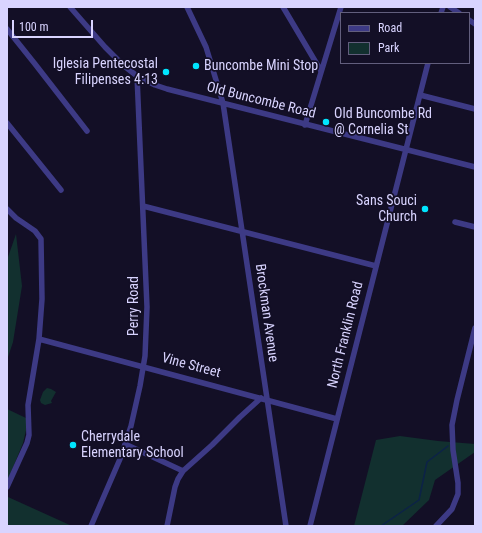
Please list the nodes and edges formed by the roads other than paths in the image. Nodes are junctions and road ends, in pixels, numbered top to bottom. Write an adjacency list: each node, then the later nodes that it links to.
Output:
1 (70, 7): 8 (street, Old Buncombe Road)
2 (187, 7): 10 (street, Brockman Avenue)
3 (283, 7): 7 (street)
4 (341, 7): 7 (street)
5 (7, 30): 14 (street)
6 (428, 64): 9 (street, North Franklin Road)
7 (321, 71): 13 (street)
8 (137, 76): 10 (street, Old Buncombe Road); 18 (street, Perry Road)
9 (420, 95): 11 (street); 15 (street, North Franklin Road)
10 (223, 103): 13 (street, Old Buncombe Road); 22 (street, Brockman Avenue)
11 (475, 109)
12 (7, 123): 17 (street)
13 (305, 124): 15 (street, Old Buncombe Road)
14 (87, 131)
15 (406, 150): 16 (street, Old Buncombe Road); 23 (street, North Franklin Road)
16 (475, 166)
17 (61, 190)
18 (143, 206): 22 (street); 26 (street, Perry Road)
19 (7, 209): 25 (street)
20 (455, 222): 21 (street)
21 (475, 226)
22 (242, 232): 23 (street); 28 (street, Brockman Avenue)
23 (376, 266): 29 (street, North Franklin Road)
24 (475, 328): 37 (street)
25 (39, 339): 26 (street, Vine Street); 32 (street)
26 (143, 366): 27 (street, Vine Street); 30 (street, Perry Road)
27 (261, 398): 28 (street, Vine Street); 31 (street)
28 (267, 400): 29 (street, Vine Street); 35 (street, Brockman Avenue)
29 (337, 419): 36 (street, North Franklin Road)
30 (125, 444): 31 (street); 33 (street, Perry Road)
31 (184, 471): 34 (street)
32 (7, 487)
33 (90, 526)
34 (167, 526)
35 (286, 526)
36 (310, 526)
37 (436, 526)

